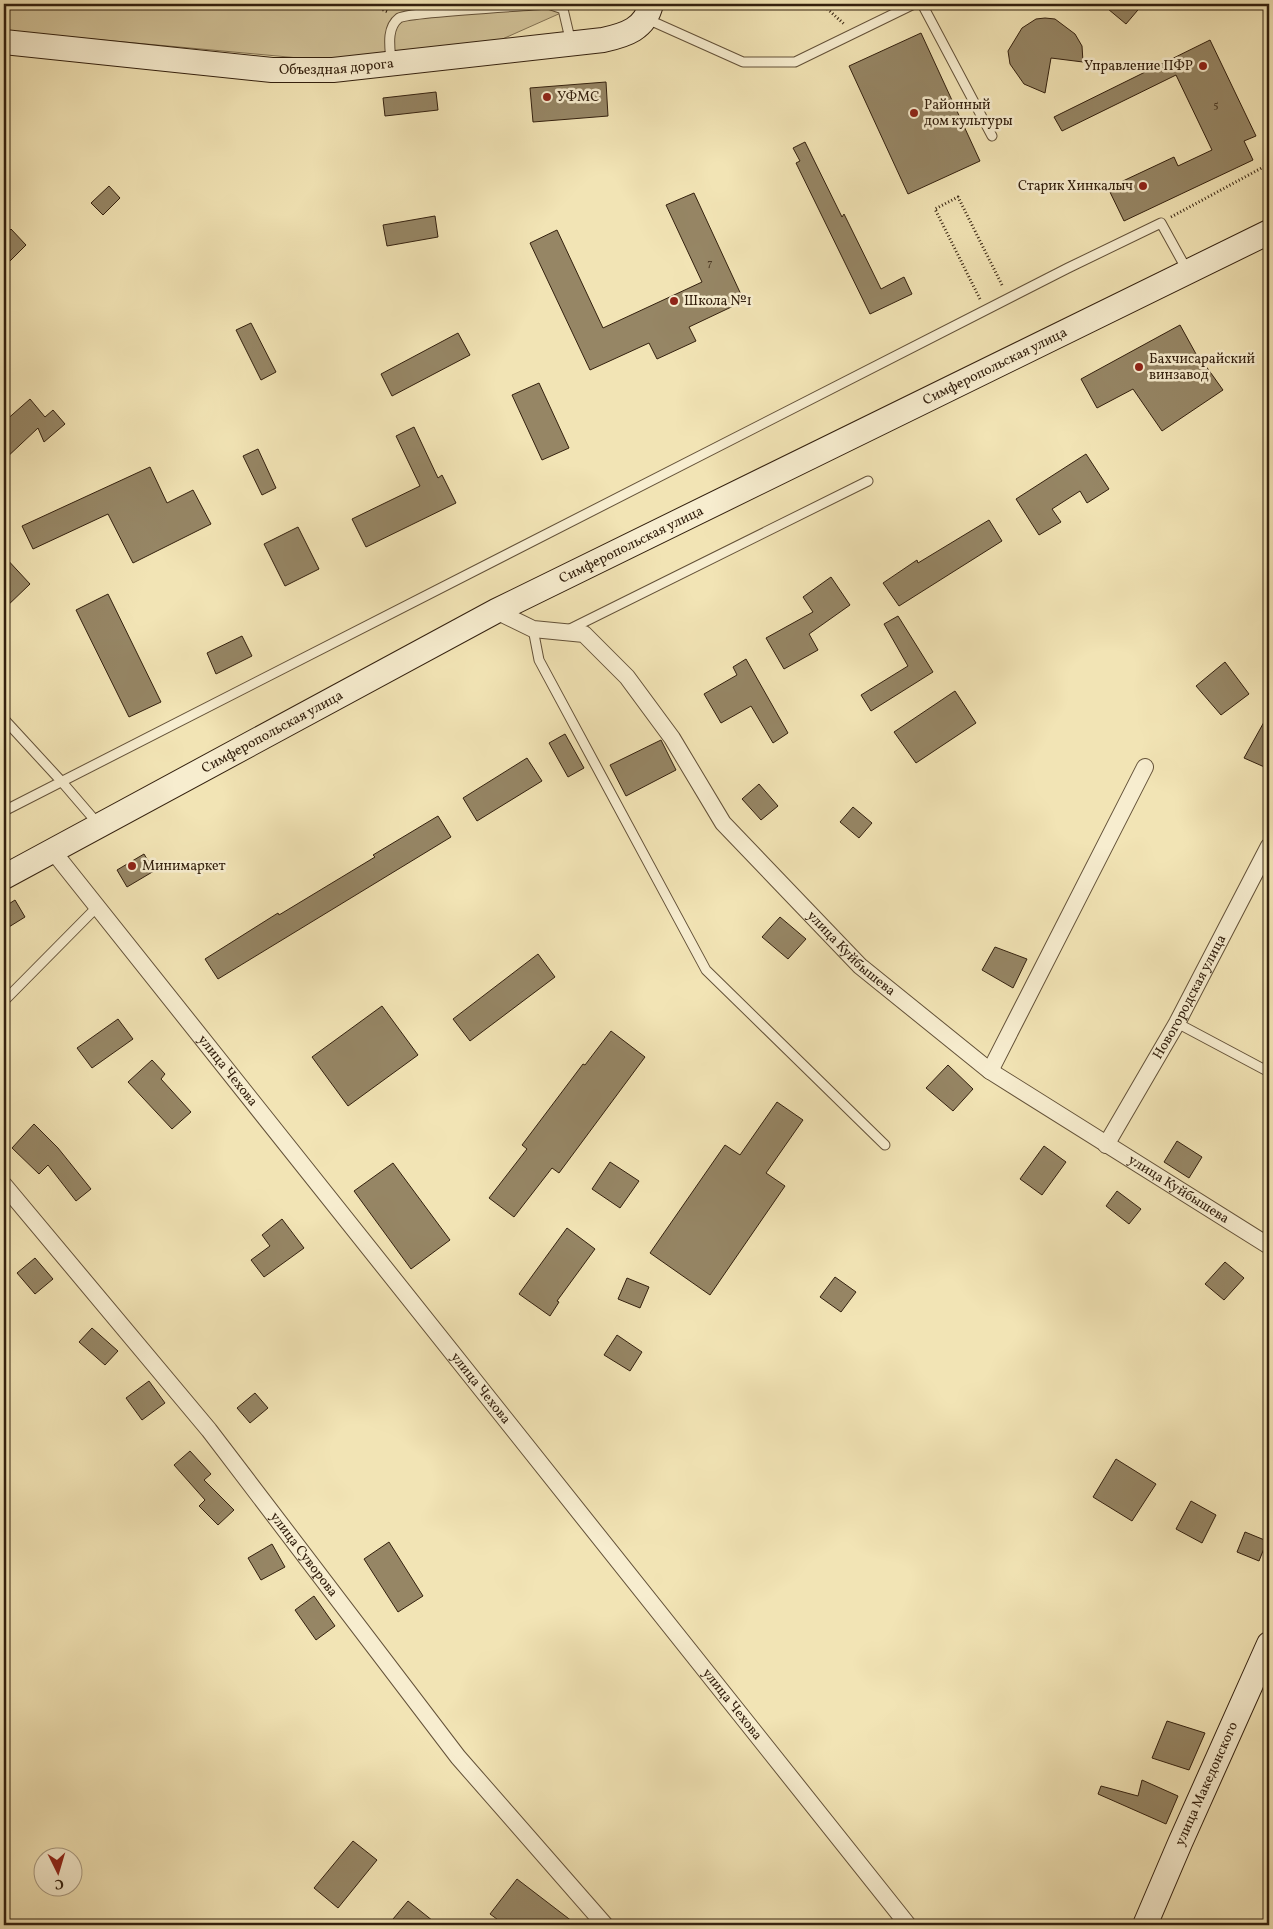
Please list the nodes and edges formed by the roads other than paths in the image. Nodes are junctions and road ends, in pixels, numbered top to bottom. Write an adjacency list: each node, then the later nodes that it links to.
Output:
1 (914, 4): 3 (lane)
2 (922, 4): 7 (lane)
3 (648, 11): 5 (main road, Объездная дорога)
4 (4, 42): 6 (main road, Объездная дорога)
5 (571, 43): 6 (main road, Объездная дорога); 6 (lane)
6 (391, 65)
7 (992, 136)
8 (1269, 232): 9 (main road, Симферопольская улица)
9 (1187, 271): 11 (main road, Симферопольская улица); 16 (lane)
10 (868, 481): 13 (lane)
11 (496, 611): 12 (street, улица Куйбышева); 18 (main road, Симферопольская улица)
12 (533, 629): 13 (street, улица Куйбышева); 27 (lane)
13 (564, 632): 25 (street, улица Куйбышева)
14 (4, 719): 16 (lane)
15 (1145, 766): 25 (street)
16 (62, 782): 17 (lane); 18 (lane)
17 (4, 811)
18 (98, 825): 20 (main road, Симферопольская улица)
19 (1269, 846): 24 (street, Новогородская улица)
20 (52, 850): 21 (main road, Симферопольская улица); 22 (street, улица Чехова)
21 (4, 877)
22 (97, 908): 23 (lane); 33 (street, улица Чехова)
23 (4, 1001)
24 (1177, 1023): 26 (lane); 28 (street, Новогородская улица)
25 (990, 1071): 28 (street, улица Куйбышева)
26 (1269, 1072)
27 (886, 1145)
28 (1106, 1145): 30 (street, улица Куйбышева)
29 (4, 1185): 32 (street, улица Суворова)
30 (1269, 1246)
31 (1269, 1644): 34 (main road, улица Македонского)
32 (605, 1925)
33 (908, 1925)
34 (1145, 1925)

